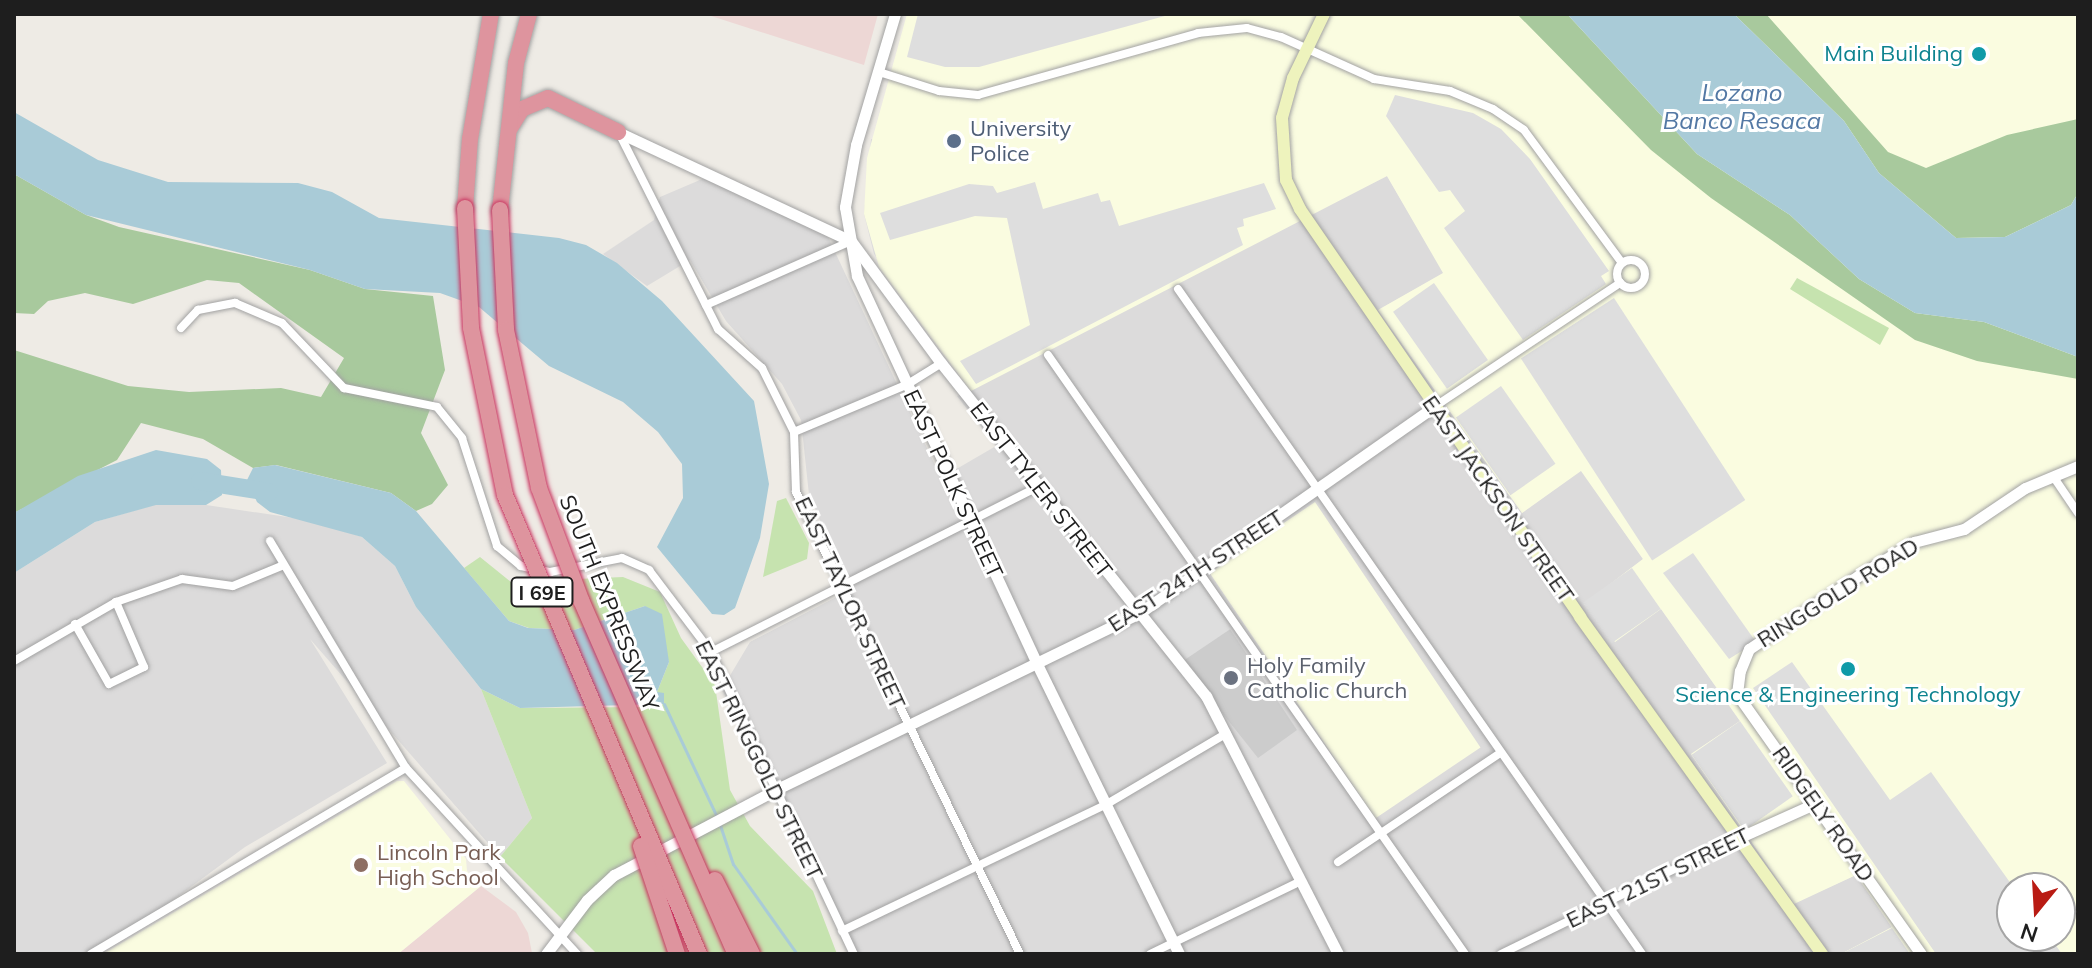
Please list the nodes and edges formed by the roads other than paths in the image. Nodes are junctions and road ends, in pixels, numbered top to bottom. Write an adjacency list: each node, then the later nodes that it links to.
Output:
1 (491, 14): 40 (highway, I 69E, bridge)
2 (529, 14): 8 (highway, SOUTH EXPRESSWAY / I 69E)
3 (895, 14): 6 (street, EAST POLK STREET)
4 (1324, 14): 5 (main road, EAST JACKSON STREET)
5 (1307, 50): 6 (street); 10 (street); 18 (main road, EAST JACKSON STREET)
6 (879, 72): 9 (street, EAST POLK STREET)
7 (618, 132): 8 (highway); 9 (street); 13 (street, EAST TAYLOR STREET)
8 (507, 133): 37 (highway, SOUTH EXPRESSWAY / I 69E, bridge)
9 (851, 241): 13 (street); 16 (street, EAST TYLER STREET); 17 (street, EAST POLK STREET)
10 (1622, 263): 11 (street); 11 (street, EAST 24TH STREET)
11 (1620, 283): 18 (street, EAST 24TH STREET)
12 (1178, 289): 23 (street)
13 (706, 305): 19 (street, EAST TAYLOR STREET)
14 (181, 328): 33 (street, EAST RINGGOLD STREET)
15 (1048, 355): 28 (street)
16 (941, 363): 17 (street); 22 (street, EAST TYLER STREET)
17 (908, 384): 19 (street); 25 (street, EAST POLK STREET)
18 (1434, 407): 23 (street, EAST 24TH STREET); 47 (main road, EAST JACKSON STREET)
19 (794, 432): 29 (street, EAST TAYLOR STREET)
20 (2078, 466): 21 (street, RINGGOLD ROAD)
21 (2055, 479): 24 (street); 36 (street, RINGGOLD ROAD)
22 (1039, 486): 25 (street); 31 (street, EAST TYLER STREET)
23 (1320, 490): 28 (street, EAST 24TH STREET); 41 (street)
24 (2078, 513)
25 (971, 525): 29 (street); 35 (street, EAST POLK STREET)
26 (270, 541): 27 (street)
27 (284, 565): 30 (street); 42 (street)
28 (1197, 572): 31 (street, EAST 24TH STREET); 46 (street)
29 (841, 587): 33 (street); 38 (street, EAST TAYLOR STREET)
30 (116, 602): 32 (street); 32 (street)
31 (1138, 614): 35 (street, EAST 24TH STREET); 39 (street, EAST TYLER STREET)
32 (75, 624): 34 (street)
33 (711, 652): 43 (street, EAST RINGGOLD STREET)
34 (14, 661)
35 (1037, 664): 38 (street, EAST 24TH STREET); 45 (street, EAST POLK STREET)
36 (1740, 671): 44 (street, RIDGELY ROAD)
37 (625, 700): 60 (highway, SOUTH EXPRESSWAY / I 69E, bridge); 61 (highway, bridge)
38 (908, 727): 43 (street, EAST 24TH STREET); 49 (street, EAST TAYLOR STREET)
39 (1228, 732): 45 (street); 50 (street, EAST TYLER STREET)
40 (607, 746): 58 (highway, bridge); 59 (highway, I 69E, bridge)
41 (1500, 753): 46 (street); 51 (street)
42 (406, 768): 53 (street); 55 (street)
43 (775, 790): 52 (street, EAST RINGGOLD STREET); 53 (street, EAST 24TH STREET)
44 (1816, 803): 47 (street, EAST 21ST STREET); 70 (street, RIDGELY ROAD)
45 (1107, 804): 49 (street); 54 (street, EAST POLK STREET)
46 (1381, 831): 48 (street); 66 (street)
47 (1736, 839): 51 (street, EAST 21ST STREET); 69 (main road, EAST JACKSON STREET)
48 (1338, 862)
49 (979, 864): 52 (street); 63 (street, EAST TAYLOR STREET)
50 (1301, 881): 54 (street); 65 (street, EAST TYLER STREET)
51 (1606, 904): 67 (street, EAST 21ST STREET); 68 (street)
52 (842, 931): 62 (street, EAST RINGGOLD STREET)
53 (559, 937): 56 (street, EAST 24TH STREET); 57 (street)
54 (1176, 948): 64 (street)
55 (91, 954)
56 (546, 954)
57 (577, 954)
58 (677, 954)
59 (699, 954)
60 (736, 954)
61 (752, 954)
62 (854, 954)
63 (1020, 954)
64 (1150, 954)
65 (1338, 954)
66 (1465, 954)
67 (1501, 954)
68 (1642, 954)
69 (1822, 954)
70 (1921, 954)

